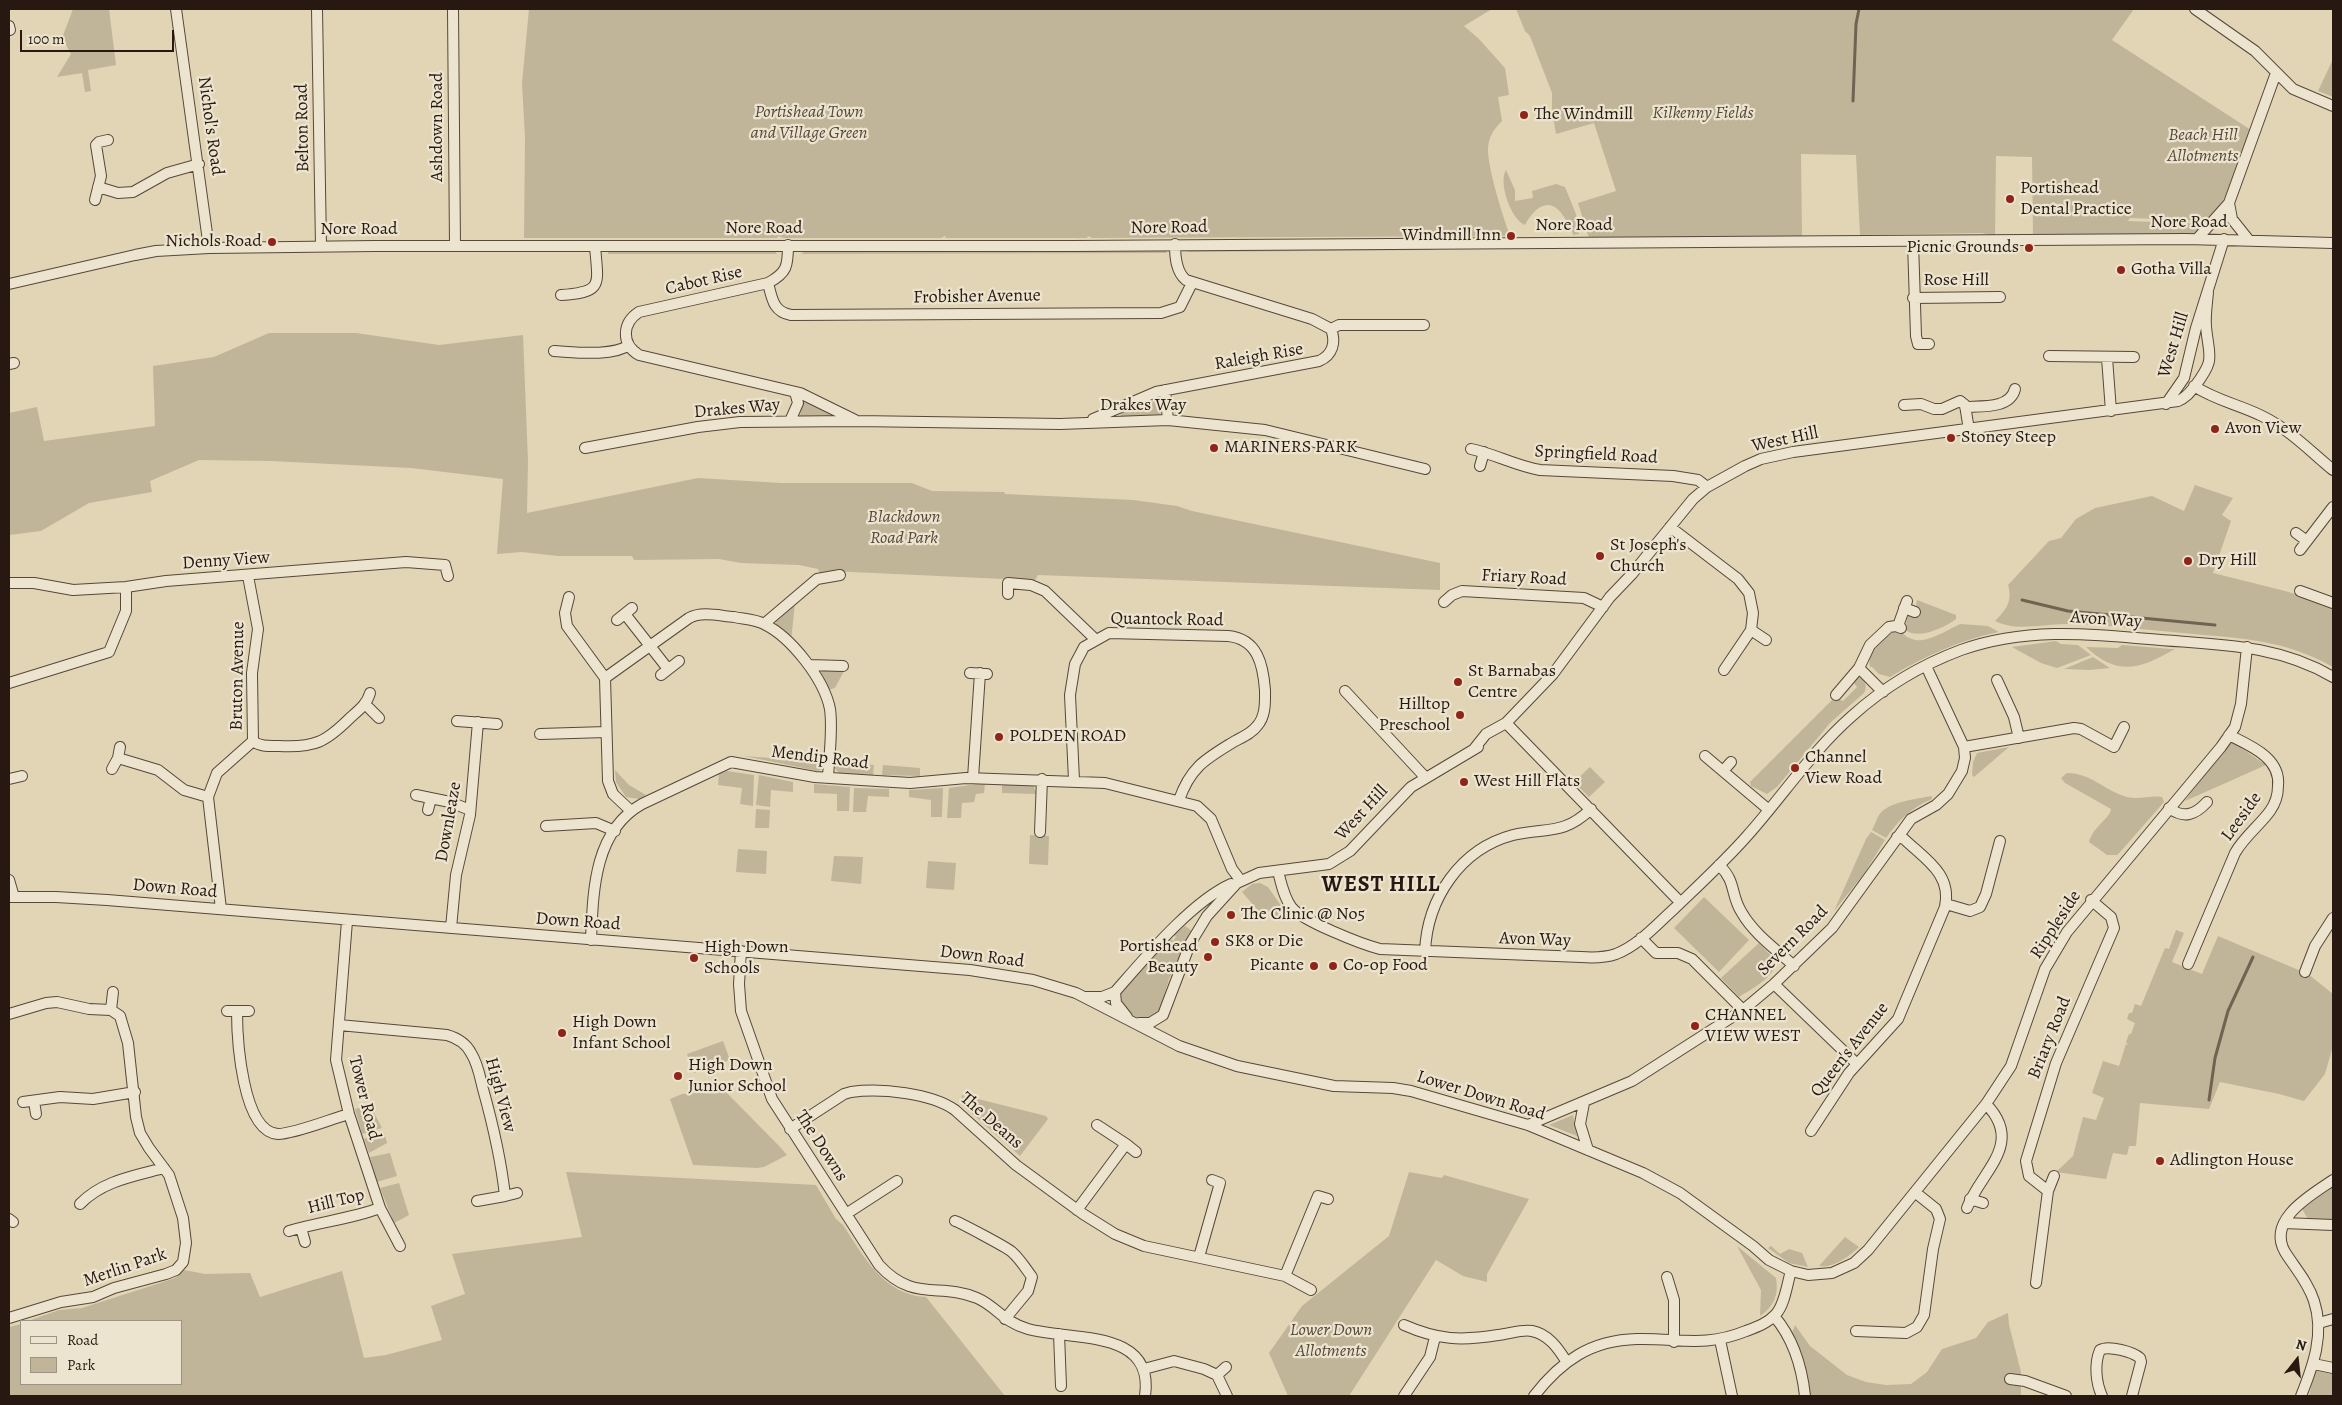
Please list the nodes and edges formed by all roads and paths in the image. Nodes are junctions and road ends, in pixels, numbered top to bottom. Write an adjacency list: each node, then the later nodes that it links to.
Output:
1 (176, 9): 8 (street, Nichol's Road)
2 (317, 9): 18 (street, Belton Road)
3 (454, 9): 19 (street, Ashdown Road)
4 (2195, 9): 5 (street)
5 (2276, 73): 6 (street); 11 (street)
6 (2333, 106)
7 (108, 140): 9 (street)
8 (199, 164): 9 (street); 22 (street, Nichol's Road)
9 (98, 187): 10 (street)
10 (95, 200)
11 (2229, 203): 12 (street); 14 (street)
12 (2197, 239): 13 (street, Nore Road); 15 (street, Nore Road)
13 (2224, 239): 14 (street, Nore Road); 26 (street, West Hill)
14 (2248, 239): 16 (street, Nore Road)
15 (1912, 242): 17 (street, Nore Road); 29 (street, Rose Hill)
16 (2333, 243)
17 (1175, 244): 21 (street, Nore Road); 24 (street)
18 (321, 246): 19 (street, Nore Road); 22 (street, Nore Road)
19 (455, 246): 20 (street, Nore Road)
20 (595, 246): 21 (street, Nore Road); 27 (street)
21 (788, 246): 23 (street, Cabot Rise)
22 (209, 248): 25 (street, Nore Road)
23 (768, 283): 24 (street, Frobisher Avenue); 33 (street, Cabot Rise)
24 (1192, 283): 31 (street, Raleigh Rise)
25 (9, 284)
26 (2208, 292): 38 (street, West Hill); 42 (street, West Hill)
27 (561, 295)
28 (2000, 297): 29 (street, Rose Hill)
29 (1913, 298): 32 (street, Rose Hill)
30 (1424, 325): 31 (street)
31 (1331, 329): 40 (street, Raleigh Rise)
32 (1929, 344)
33 (629, 345): 34 (street); 41 (street)
34 (554, 351)
35 (2056, 355): 37 (street)
36 (2134, 357): 37 (street)
37 (2106, 358): 45 (street)
38 (2194, 386): 42 (street, West Hill); 58 (street)
39 (2015, 389): 44 (street)
40 (1165, 390): 46 (street); 49 (street, Raleigh Rise)
41 (795, 392): 47 (street); 48 (street, Drakes Way)
42 (2166, 404): 45 (street, West Hill)
43 (1904, 405): 44 (street)
44 (1966, 407): 50 (street)
45 (2111, 411): 50 (street, West Hill)
46 (1168, 420): 49 (street, Drakes Way); 57 (street, Drakes Way)
47 (790, 421): 48 (street, Drakes Way); 51 (street, Drakes Way)
48 (857, 421): 49 (street, Drakes Way)
49 (1080, 423)
50 (1969, 430): 59 (street, West Hill)
51 (620, 442): 52 (street, Drakes Way); 55 (street)
52 (585, 448)
53 (1471, 449): 54 (street, Springfield Road)
54 (1484, 452): 56 (street); 59 (street, Springfield Road)
55 (623, 453)
56 (1480, 466)
57 (1425, 469)
58 (2333, 470)
59 (1707, 487): 61 (street, West Hill)
60 (2333, 507): 63 (street)
61 (1670, 528): 75 (street, West Hill); 79 (street)
62 (2296, 533): 63 (street)
63 (2307, 541): 64 (street)
64 (2300, 550)
65 (840, 575): 78 (street)
66 (248, 576): 67 (street, Denny View); 69 (street, Denny View); 110 (street, Bruton Avenue)
67 (448, 576)
68 (9, 583): 69 (street, Denny View)
69 (126, 587): 94 (street)
70 (2300, 591): 74 (street)
71 (1008, 594): 80 (street)
72 (569, 597): 92 (street)
73 (1444, 602): 75 (street, Friary Road)
74 (2333, 603)
75 (1603, 607): 103 (street, West Hill)
76 (1916, 612): 88 (street)
77 (625, 614): 82 (street)
78 (764, 624): 82 (street); 85 (street)
79 (1751, 630): 81 (street); 89 (street)
80 (1095, 640): 122 (street, Quantock Road); 126 (street, Quantock Road)
81 (1766, 640)
82 (650, 646): 84 (street); 92 (street)
83 (2247, 647): 87 (street, Avon Way); 91 (street, Avon Way); 108 (street, Rippleside)
84 (678, 661)
85 (809, 665): 86 (street); 118 (street)
86 (843, 666)
87 (1926, 666): 96 (street, Avon Way); 111 (street)
88 (1859, 668): 96 (street); 98 (street)
89 (1724, 670)
90 (979, 673): 119 (street)
91 (2333, 677)
92 (605, 678): 106 (street)
93 (1997, 680): 109 (street)
94 (9, 683)
95 (1345, 691): 117 (street)
96 (1883, 692): 133 (street, Avon Way)
97 (370, 693): 99 (street)
98 (1836, 695)
99 (365, 704): 100 (street); 110 (street)
100 (379, 718)
101 (457, 721): 102 (street)
102 (478, 722): 104 (street); 130 (street, Downleaze)
103 (1506, 723): 117 (street, West Hill); 132 (street)
104 (497, 724)
105 (2124, 727): 109 (street)
106 (606, 732): 107 (street); 131 (street)
107 (540, 734)
108 (2229, 735): 128 (street, Rippleside); 159 (street, Leeside)
109 (2019, 738): 111 (street)
110 (253, 741): 124 (street, Bruton Avenue)
111 (1964, 747): 137 (street, Severn Road)
112 (1705, 756): 115 (street)
113 (1731, 762): 115 (street)
114 (112, 769): 124 (street)
115 (1722, 771): 133 (street)
116 (22, 776): 120 (street)
117 (1425, 777): 140 (street, West Hill)
118 (828, 778): 119 (street, Mendip Road); 131 (street, Mendip Road)
119 (973, 778): 121 (street, Mendip Road)
120 (9, 779)
121 (1042, 779): 122 (street, Mendip Road); 136 (street)
122 (1074, 780): 126 (street, Mendip Road)
123 (416, 795): 125 (street)
124 (208, 797): 147 (street, Bruton Avenue)
125 (431, 798): 129 (street); 130 (street)
126 (1179, 800): 142 (street, Mendip Road)
127 (2207, 802): 128 (street)
128 (2169, 808): 144 (street, Rippleside)
129 (428, 810)
130 (470, 810): 152 (street, Downleaze)
131 (631, 810): 135 (street, Mendip Road)
132 (1591, 810): 145 (street); 156 (street)
133 (1769, 810): 139 (street, Avon Way)
134 (546, 826): 135 (street)
135 (614, 830): 154 (street, Mendip Road)
136 (1040, 832)
137 (1897, 837): 146 (street, Queen's Avenue); 160 (street, Severn Road)
138 (2000, 841): 146 (street)
139 (1719, 865): 145 (street, Avon Way); 160 (street)
140 (1278, 871): 142 (street, West Hill); 156 (street, Avon Way)
141 (9, 880): 143 (street)
142 (1239, 882): 148 (street, West Hill); 151 (street, West Hill)
143 (11, 897): 147 (street, Down Road)
144 (2091, 900): 177 (street, Rippleside); 193 (street, Briary Road)
145 (1680, 902): 153 (street, Avon Way)
146 (1946, 904): 174 (street, Queen's Avenue)
147 (221, 909): 150 (street, Down Road)
148 (1190, 914): 151 (street); 164 (street, West Hill)
149 (2333, 918): 158 (street)
150 (347, 920): 152 (street, Down Road); 172 (street, Tower Road)
151 (1201, 926): 170 (street, West Hill)
152 (451, 928): 154 (street, Down Road)
153 (1641, 938): 156 (street, Avon Way); 167 (street)
154 (592, 940): 155 (street, Down Road)
155 (741, 951): 165 (street, Down Road); 182 (street, The Downs)
156 (1425, 952)
157 (2300, 954): 158 (street)
158 (2310, 957): 161 (street)
159 (2188, 964)
160 (1794, 966): 162 (street, Severn Road)
161 (2305, 972)
162 (1774, 984): 167 (street, Severn Road); 174 (street)
163 (113, 992): 166 (street)
164 (1115, 992): 165 (street); 171 (street)
165 (1082, 996): 171 (street, Down Road)
166 (111, 1010): 169 (street); 175 (street, Merlin Park)
167 (1744, 1010): 176 (street, Severn Road)
168 (249, 1011): 179 (street)
169 (9, 1014)
170 (1163, 1016): 171 (street); 173 (street)
171 (1133, 1021): 173 (street, Lower Down Road)
172 (338, 1025): 179 (street, Tower Road); 197 (street, High View)
173 (1179, 1046): 181 (street, Lower Down Road)
174 (1857, 1064): 183 (street, Queen's Avenue)
175 (135, 1092): 178 (street); 187 (street, Merlin Park)
176 (1584, 1103): 181 (street, Severn Road); 185 (street)
177 (1986, 1104): 196 (street, Rippleside); 200 (street)
178 (36, 1114)
179 (348, 1114): 202 (street, Tower Road)
180 (1098, 1125): 184 (street)
181 (1528, 1125): 185 (street, Lower Down Road)
182 (790, 1130): 203 (street, The Deans); 204 (street, The Downs)
183 (1811, 1131)
184 (1126, 1144): 186 (street); 203 (street)
185 (1588, 1150): 213 (street, Lower Down Road)
186 (1136, 1152)
187 (164, 1168): 194 (street); 221 (street, Merlin Park)
188 (2054, 1176): 193 (street)
189 (2333, 1180): 206 (street)
190 (897, 1181): 204 (street)
191 (1220, 1183): 212 (street)
192 (81, 1186): 194 (street)
193 (2048, 1191): 214 (street)
194 (91, 1193): 201 (street)
195 (517, 1193): 197 (street)
196 (1916, 1193): 213 (street, Rippleside); 226 (street)
197 (505, 1196): 199 (street)
198 (1319, 1196): 216 (street)
199 (477, 1201)
200 (1983, 1203)
201 (80, 1204)
202 (380, 1208): 208 (street, Hill Top); 211 (street, Tower Road)
203 (1077, 1210): 212 (street, The Deans)
204 (846, 1214): 222 (street, The Downs)
205 (960, 1219): 222 (street)
206 (2284, 1224): 207 (street); 224 (street)
207 (2333, 1225)
208 (301, 1228): 209 (street, Hill Top); 210 (street, Hill Top)
209 (289, 1232)
210 (305, 1242)
211 (400, 1246)
212 (1199, 1257): 216 (street, The Deans)
213 (1791, 1271): 220 (street)
214 (2038, 1271): 215 (street); 218 (street)
215 (2049, 1272)
216 (1285, 1276): 219 (street, The Deans)
217 (1671, 1283): 230 (street)
218 (2036, 1283)
219 (1310, 1290)
220 (1774, 1316): 229 (street); 244 (street)
221 (9, 1318)
222 (1005, 1319): 227 (street, The Downs)
223 (2333, 1319): 224 (street)
224 (2319, 1323): 232 (street)
225 (1404, 1325): 228 (street)
226 (1856, 1331)
227 (1059, 1334): 235 (street, The Downs); 238 (street)
228 (1435, 1337): 231 (street); 241 (street)
229 (1720, 1340): 230 (street); 243 (street)
230 (1674, 1342): 231 (street)
231 (1566, 1361): 242 (street)
232 (2314, 1364): 234 (street); 248 (street)
233 (1226, 1367): 236 (street)
234 (2333, 1368)
235 (1144, 1369): 236 (street); 239 (street)
236 (1217, 1375): 240 (street)
237 (2010, 1379): 245 (street)
238 (1057, 1381)
239 (1145, 1396)
240 (1227, 1396)
241 (1404, 1396)
242 (1534, 1396)
243 (1732, 1396)
244 (1805, 1396)
245 (2066, 1396)
246 (2102, 1396): 247 (street)
247 (2132, 1396)
248 (2301, 1396)

